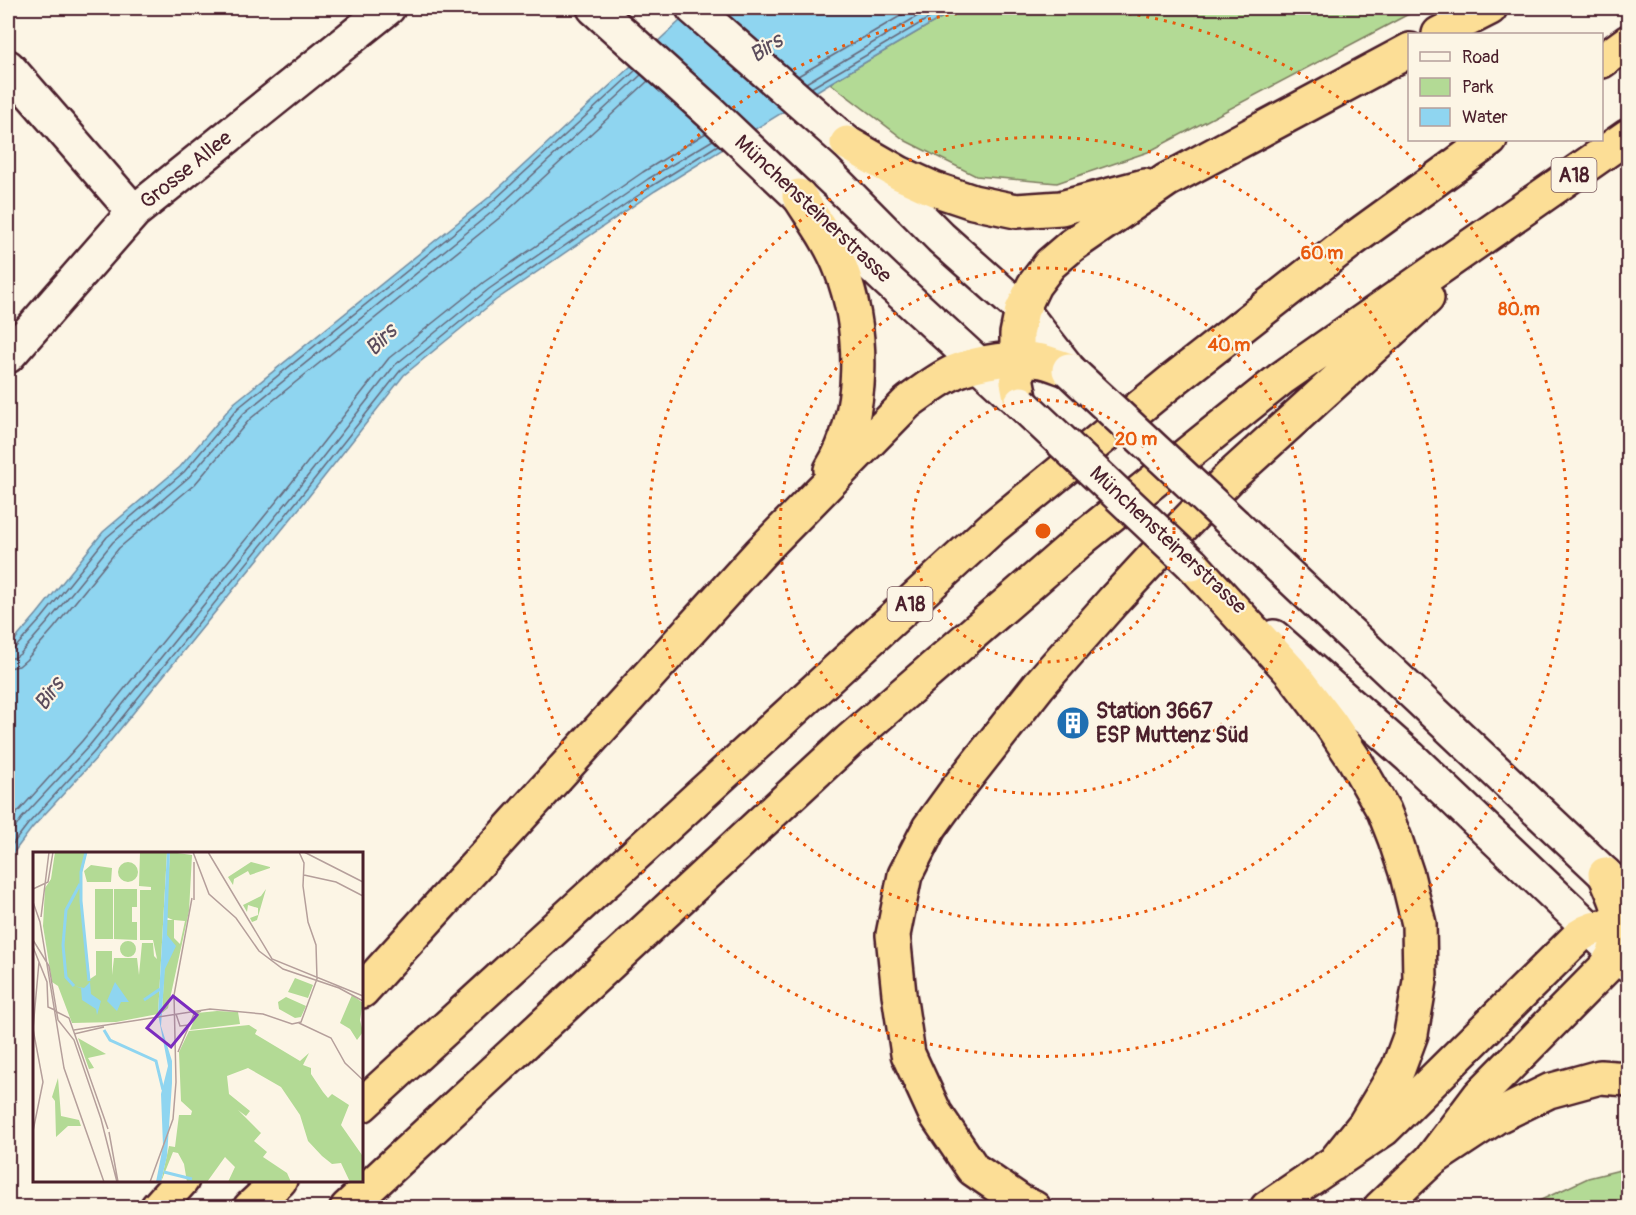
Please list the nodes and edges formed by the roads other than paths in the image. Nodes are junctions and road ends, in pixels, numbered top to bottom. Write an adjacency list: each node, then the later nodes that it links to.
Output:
1 (388, 8): 15 (main road, Grosse Allee)
2 (594, 8): 14 (main road, Münchensteinerstrasse)
3 (693, 8): 12 (main road)
4 (1490, 8): 5 (highway)
5 (1441, 33)
6 (1629, 42): 8 (highway)
7 (1408, 51): 13 (highway)
8 (1603, 60)
9 (8, 67): 15 (main road)
10 (1629, 136): 16 (highway, A18)
11 (1489, 141): 29 (highway, A18)
12 (847, 143): 13 (highway); 17 (main road)
13 (1167, 180): 17 (highway)
14 (799, 196): 20 (main road, Münchensteinerstrasse); 23 (highway)
15 (134, 212): 18 (main road, Grosse Allee)
16 (1520, 213): 36 (highway, A18); 37 (highway)
17 (1023, 310): 19 (highway); 21 (main road)
18 (8, 356)
19 (1016, 359): 20 (highway); 21 (highway); 22 (highway)
20 (979, 365): 22 (main road, Münchensteinerstrasse); 23 (highway)
21 (1069, 370): 25 (main road, bridge)
22 (1021, 403): 24 (main road, Münchensteinerstrasse, bridge)
23 (813, 500): 27 (highway)
24 (1192, 564): 26 (main road, Münchensteinerstrasse); 31 (highway)
25 (1605, 874): 26 (highway)
26 (1619, 933): 30 (highway); 31 (highway)
27 (363, 990)
28 (1629, 1078): 30 (highway)
29 (363, 1105)
30 (1431, 1160): 39 (highway)
31 (1333, 1164): 38 (highway)
32 (180, 1182): 34 (highway)
33 (278, 1182): 35 (highway)
34 (157, 1208)
35 (250, 1208)
36 (347, 1208)
37 (1034, 1208)
38 (1267, 1208)
39 (1380, 1208)

